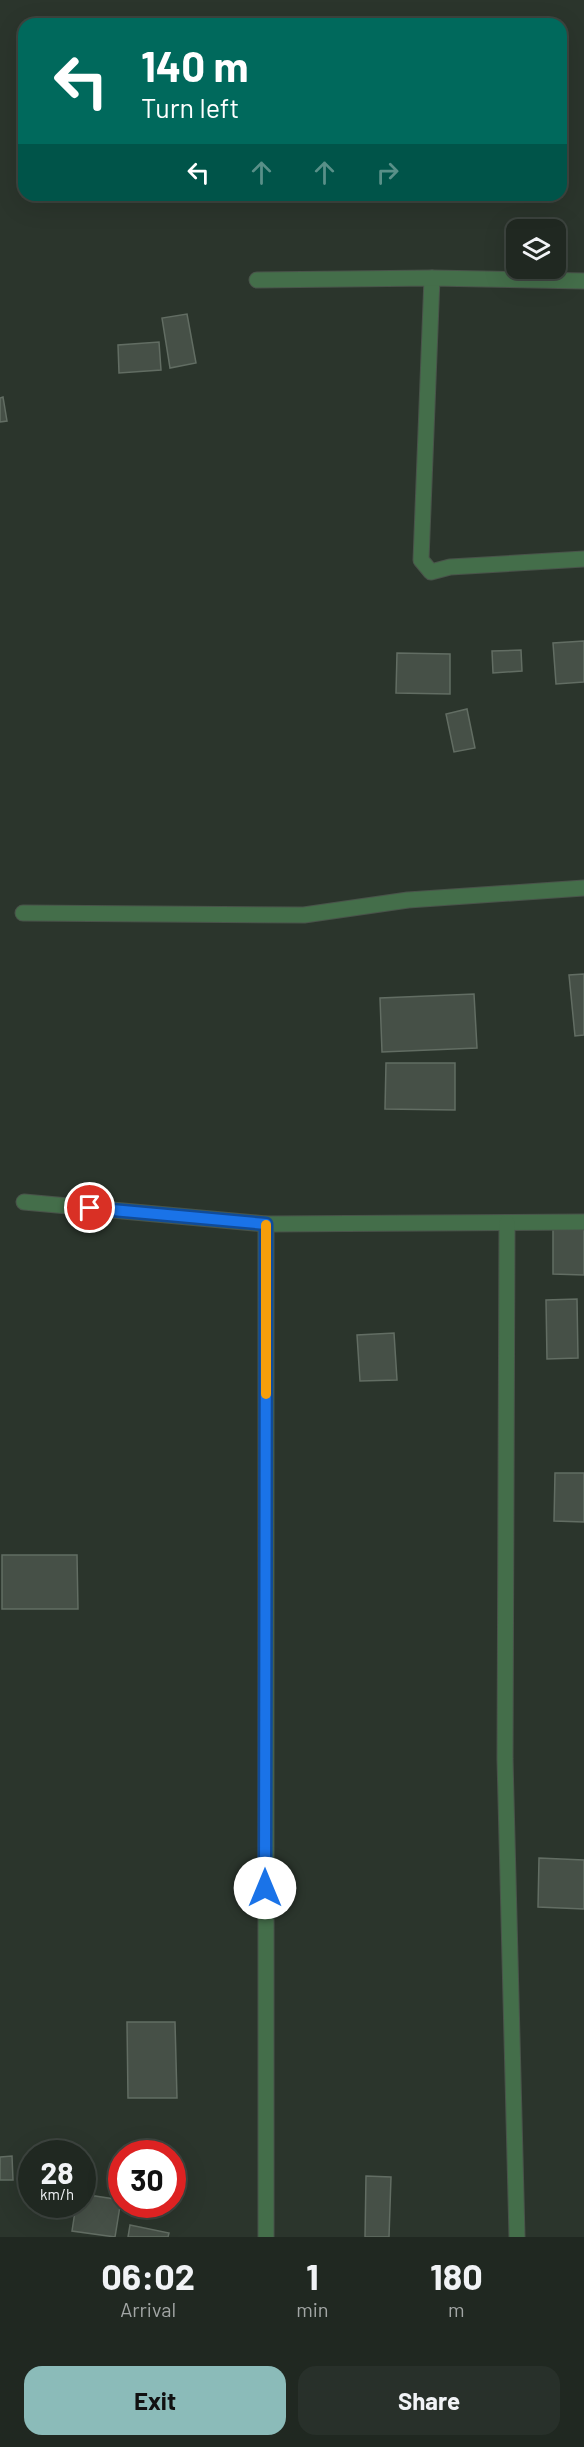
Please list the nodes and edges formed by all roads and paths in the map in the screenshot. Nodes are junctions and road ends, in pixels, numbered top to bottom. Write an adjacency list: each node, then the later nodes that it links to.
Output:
1 (432, 278): 2 (street); 3 (street); 4 (street)
2 (257, 280)
3 (584, 281)
4 (584, 559)
5 (584, 888): 6 (street)
6 (22, 913)
7 (24, 1202): 10 (street)
8 (584, 1222): 9 (street)
9 (507, 1223): 10 (street); 12 (street)
10 (266, 1224): 11 (street)
11 (266, 2237)
12 (517, 2237)

